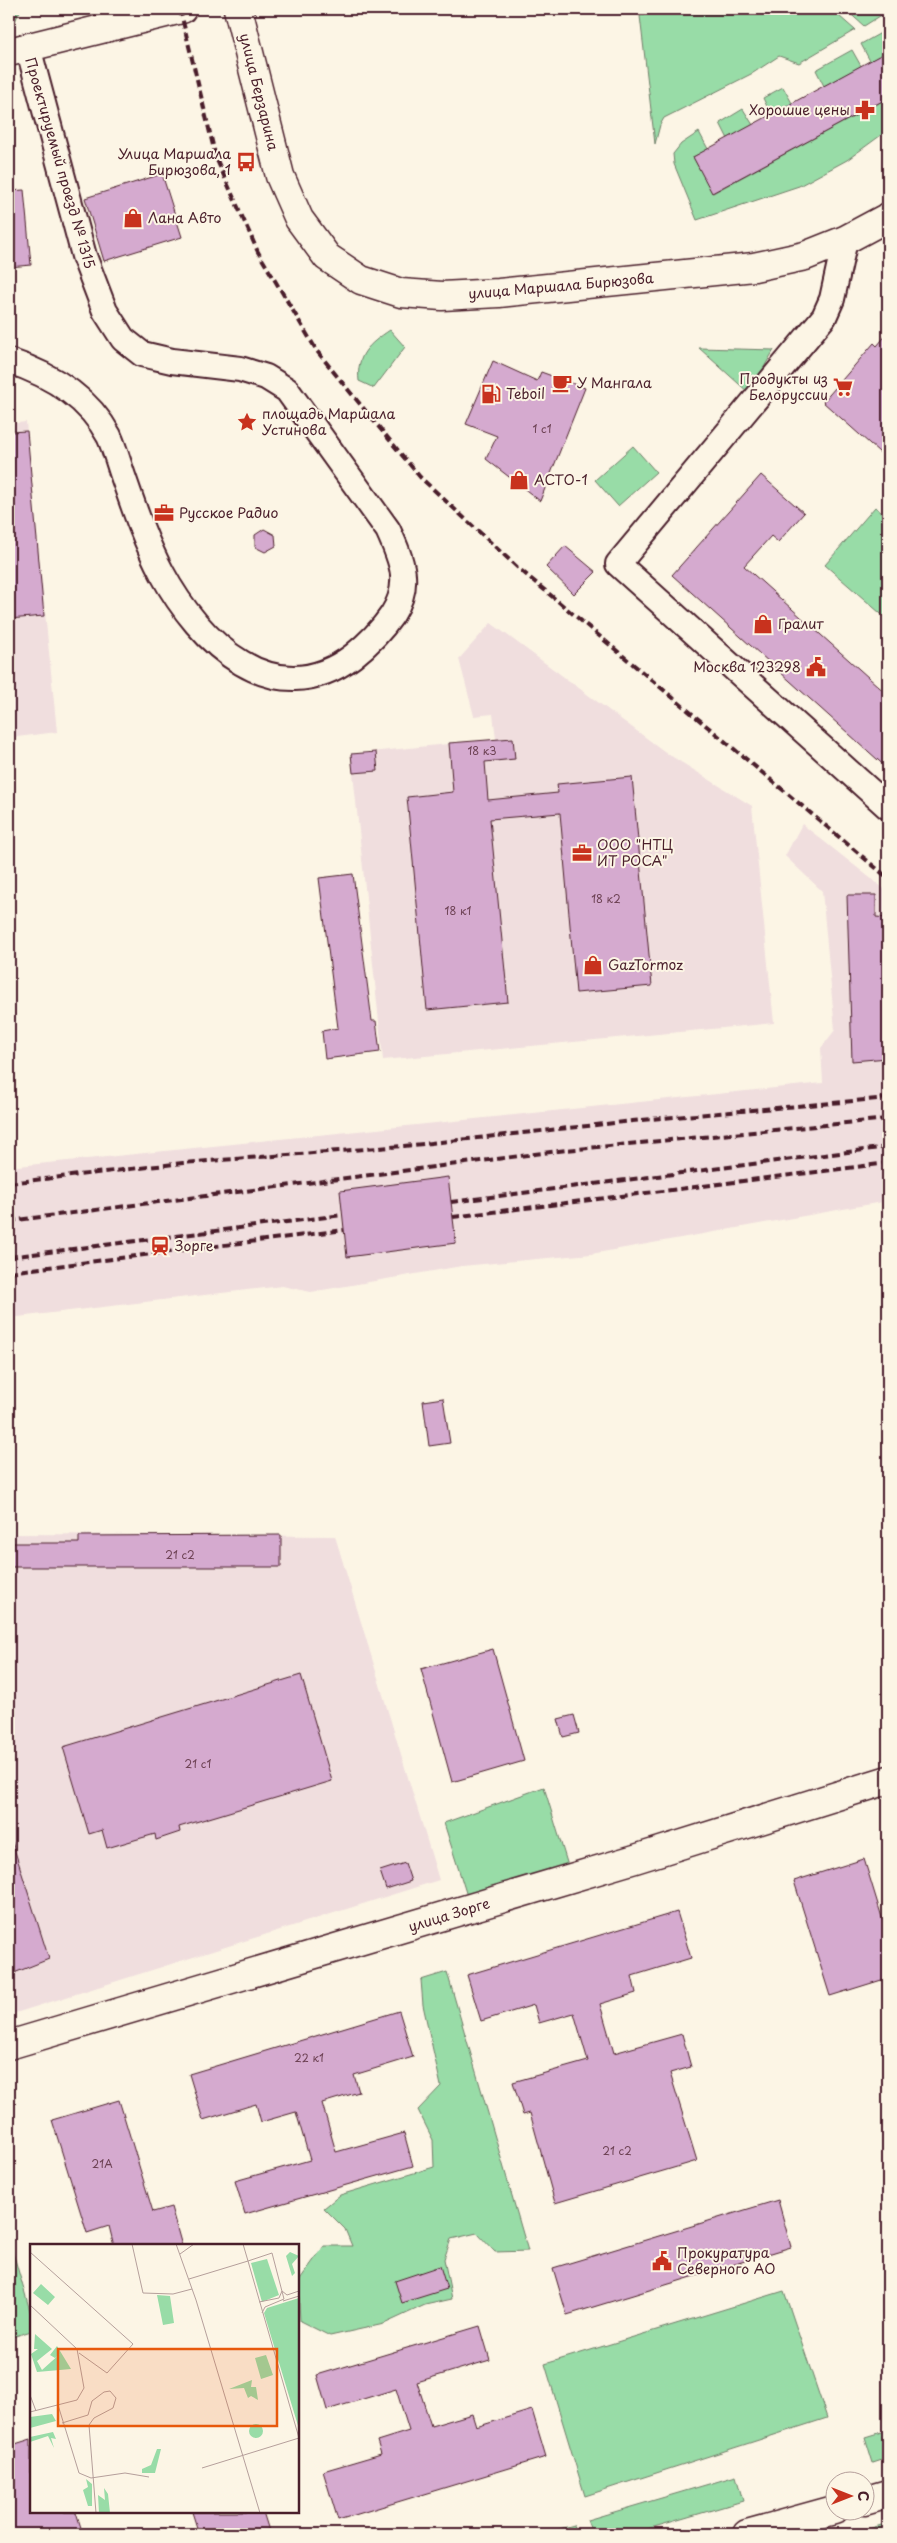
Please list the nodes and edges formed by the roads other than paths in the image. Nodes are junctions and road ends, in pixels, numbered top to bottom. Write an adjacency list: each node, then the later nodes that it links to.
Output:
1 (182, 9): 3 (street)
2 (238, 9): 4 (street, улица Берзарина)
3 (18, 50): 7 (street, Проектируемый проезд № 1315)
4 (280, 176): 6 (street, улица Маршала Бирюзова)
5 (888, 217): 6 (street, улица Маршала Бирюзова)
6 (846, 240): 8 (street)
7 (9, 361)
8 (888, 807)
9 (888, 1780): 10 (street, улица Зорге)
10 (9, 2045)
11 (888, 2494): 12 (street)
12 (874, 2498)
13 (824, 2513): 14 (street)
14 (747, 2534)

